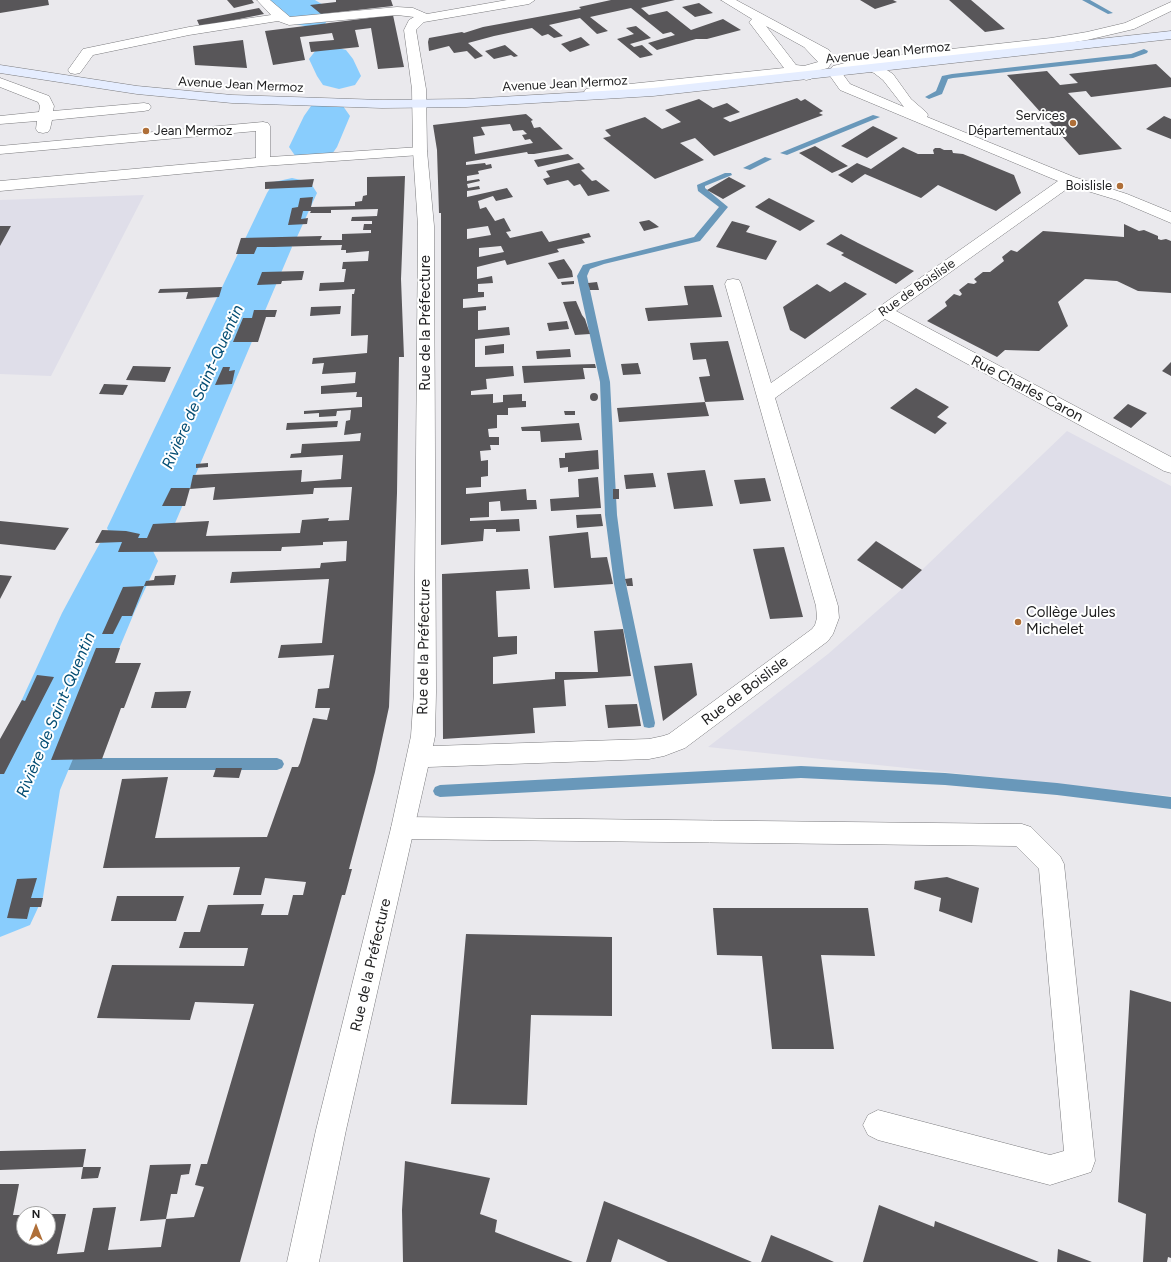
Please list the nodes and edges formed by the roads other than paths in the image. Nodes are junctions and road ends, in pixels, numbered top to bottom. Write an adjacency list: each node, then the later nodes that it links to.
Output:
1 (263, 0): 6 (street)
2 (529, 0): 7 (street)
3 (727, 0): 5 (street)
4 (1171, 6): 9 (street)
5 (741, 9): 11 (street); 19 (street)
6 (281, 17): 7 (street); 18 (street)
7 (421, 20): 28 (street, Rue de la Préfecture)
8 (1171, 22): 9 (main road, Avenue Jean Mermoz)
9 (1129, 26): 12 (main road, Avenue Jean Mermoz); 16 (street, Avenue Jean Mermoz)
10 (1171, 35): 15 (main road, Avenue Jean Mermoz)
11 (810, 47): 12 (street); 14 (street)
12 (842, 58): 14 (main road, Avenue Jean Mermoz); 16 (street)
13 (0, 59): 18 (main road, Avenue Jean Mermoz)
14 (824, 60): 19 (street)
15 (899, 65): 16 (main road, Avenue Jean Mermoz); 21 (street)
16 (868, 66): 20 (main road, Avenue Jean Mermoz); 21 (street)
17 (0, 69): 28 (main road, Avenue Jean Mermoz)
18 (75, 70): 23 (main road, Avenue Jean Mermoz)
19 (796, 71): 20 (main road, Avenue Jean Mermoz); 25 (main road, Avenue Jean Mermoz); 29 (street); 30 (street)
20 (835, 73): 29 (street)
21 (888, 77): 34 (street)
22 (0, 82): 32 (street)
23 (208, 84)
24 (252, 86): 26 (main road, Avenue Jean Mermoz)
25 (500, 88)
26 (341, 89)
27 (405, 89): 28 (main road, Avenue Jean Mermoz)
28 (423, 94): 30 (main road, Avenue Jean Mermoz); 37 (street, Rue de la Préfecture)
29 (859, 94): 34 (street)
30 (489, 102)
31 (144, 107): 32 (street)
32 (46, 116): 33 (street); 35 (street)
33 (0, 120)
34 (954, 133): 39 (street)
35 (39, 146): 36 (street); 38 (street)
36 (0, 150)
37 (420, 151): 38 (street); 46 (street, Rue de la Préfecture)
38 (263, 162): 40 (street)
39 (1069, 180): 41 (street); 43 (street, Rue de Boislisle)
40 (0, 186)
41 (1171, 218)
42 (733, 284): 44 (street, Rue de Boislisle)
43 (884, 312): 44 (street, Rue de Boislisle); 45 (street, Rue Charles Caron)
44 (765, 396): 46 (street, Rue de Boislisle)
45 (1171, 466)
46 (420, 758): 47 (street, Rue de la Préfecture)
47 (403, 828): 48 (street); 49 (street, Rue de la Préfecture)
48 (878, 1125)
49 (303, 1262)

